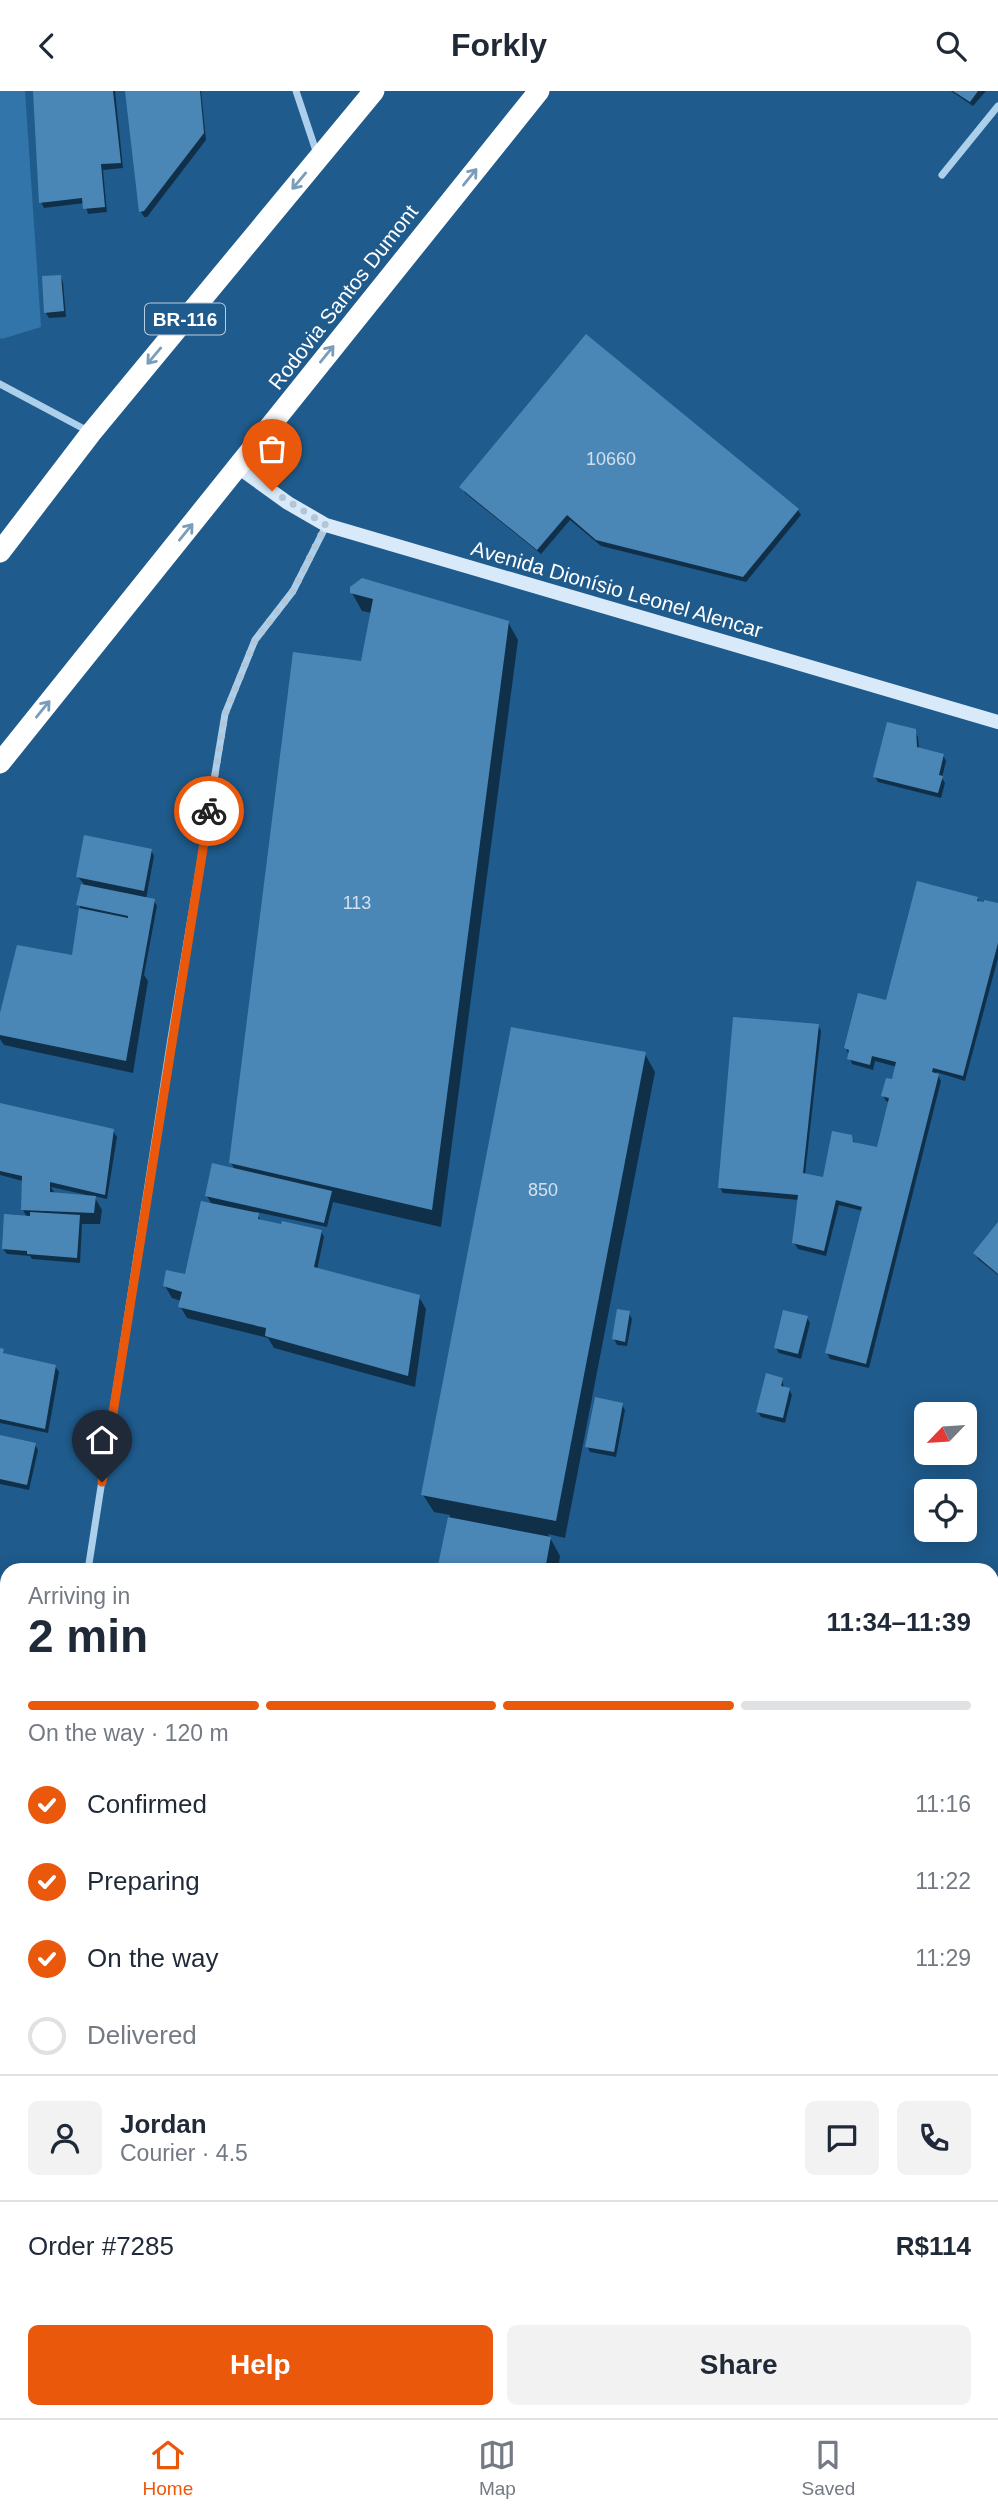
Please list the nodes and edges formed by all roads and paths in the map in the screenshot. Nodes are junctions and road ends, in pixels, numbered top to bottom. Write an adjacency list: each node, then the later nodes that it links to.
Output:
1 (296, 91): 5 (street)
2 (374, 91): 5 (highway, BR-116)
3 (539, 91): 9 (highway, Rodovia Santos Dumont, one-way to 3)
4 (998, 106): 6 (street)
5 (318, 157): 8 (highway, BR-116, one-way to 8)
6 (942, 175)
7 (0, 384): 8 (street)
8 (91, 433): 11 (highway, BR-116)
9 (238, 467): 10 (main road, Avenida Dionísio Leonel Alencar); 13 (highway, Rodovia Santos Dumont, one-way to 9)
10 (326, 525): 12 (main road, Avenida Dionísio Leonel Alencar); 14 (street)
11 (0, 552)
12 (998, 722)
13 (0, 762)
14 (89, 1563)

